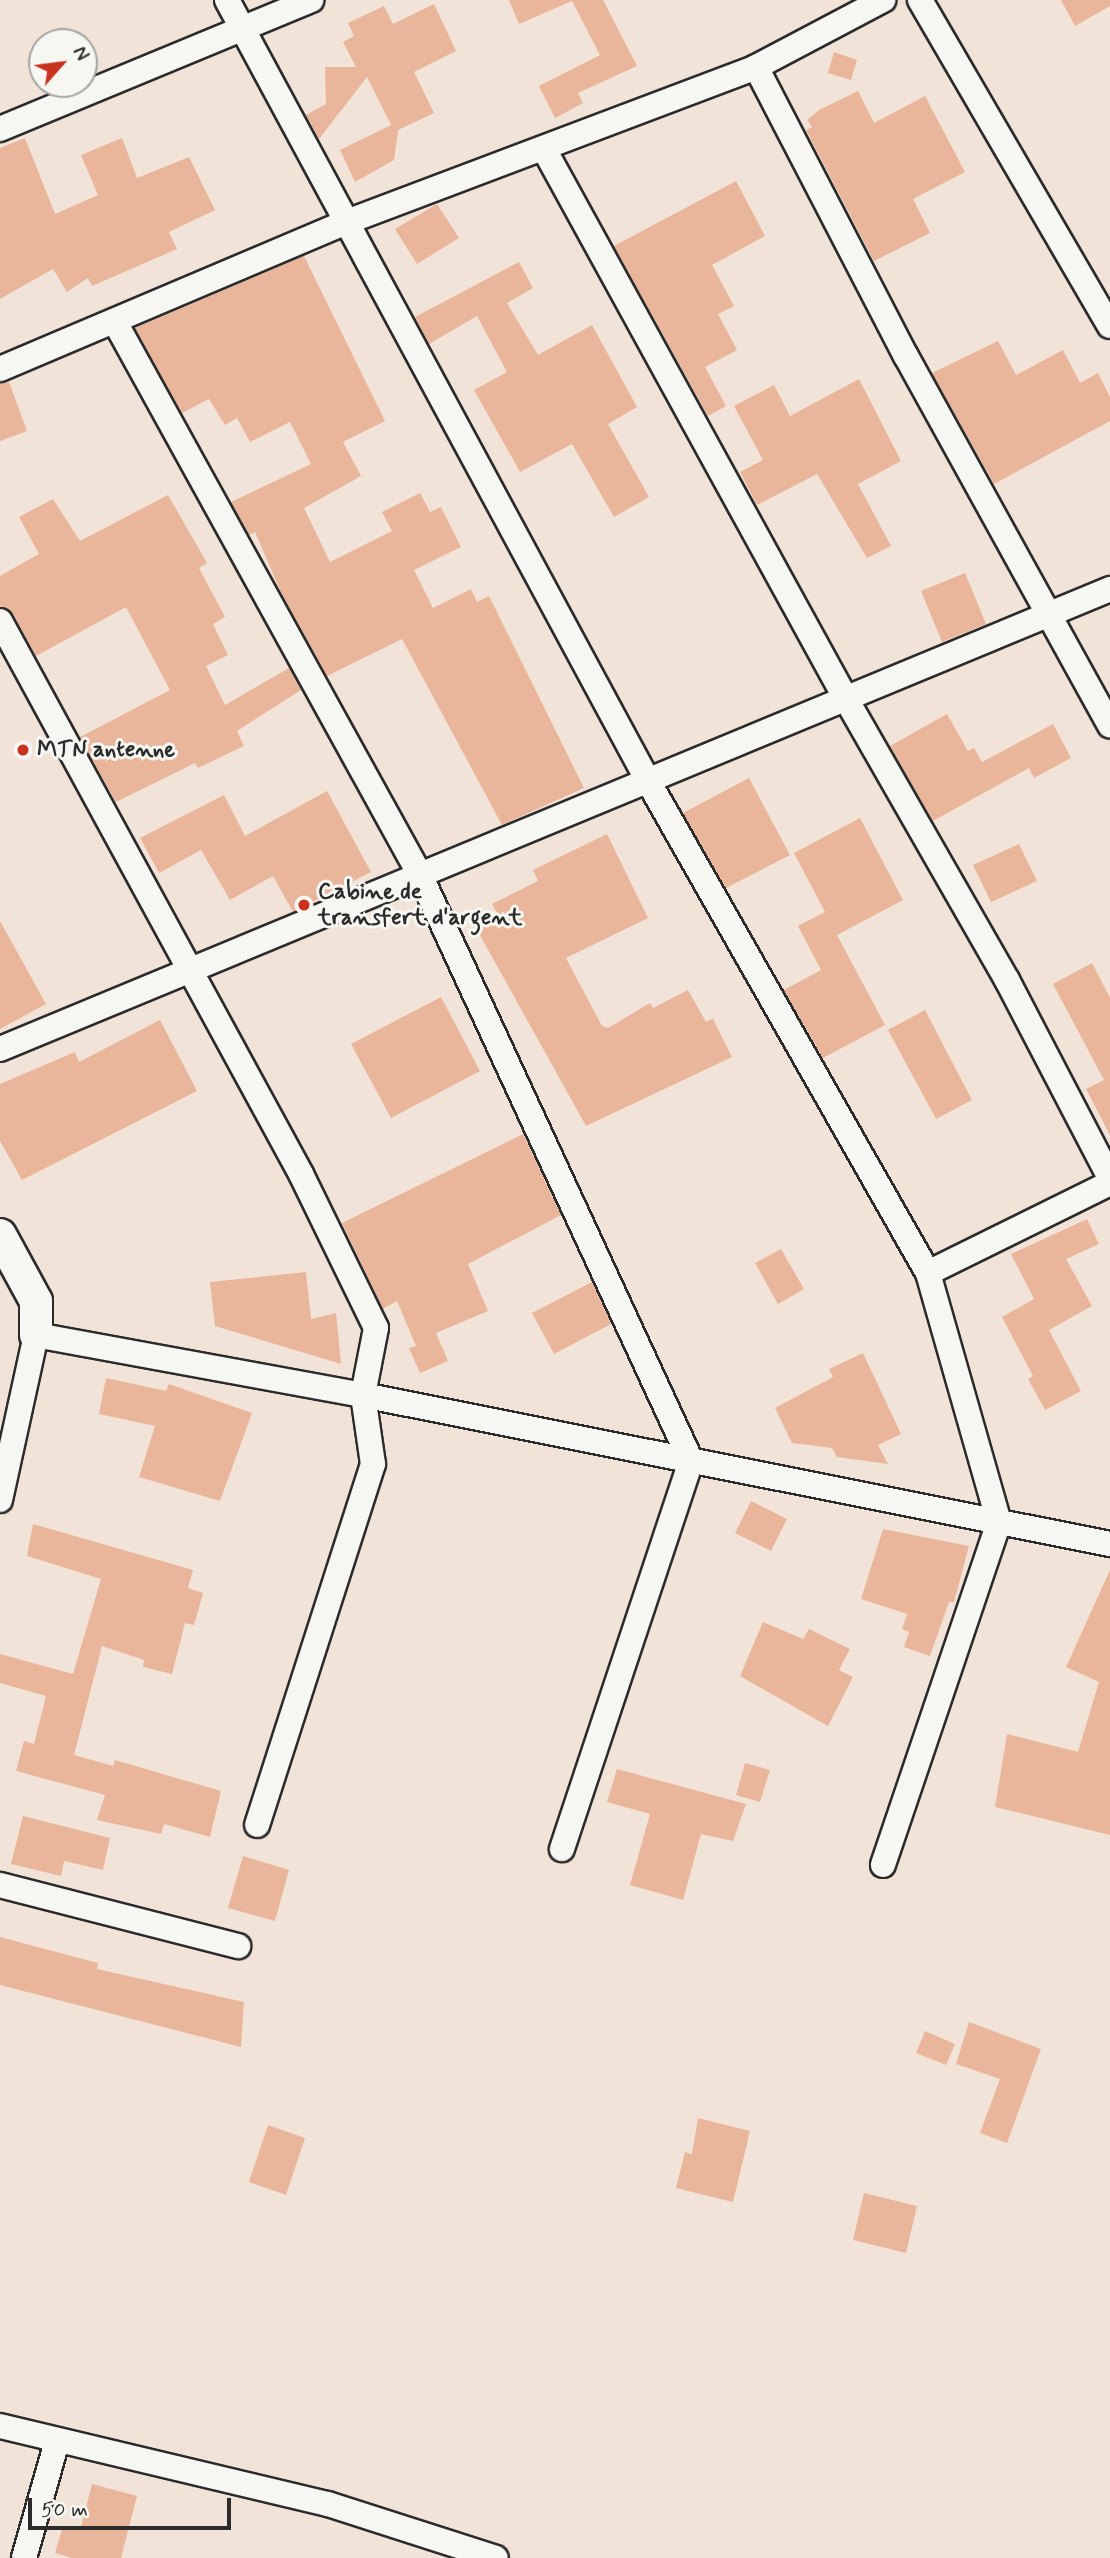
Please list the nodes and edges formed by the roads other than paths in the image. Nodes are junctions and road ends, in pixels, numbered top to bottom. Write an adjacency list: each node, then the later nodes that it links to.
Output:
1 (227, 0): 5 (street)
2 (312, 0): 5 (street)
3 (883, 0): 6 (street)
4 (920, 0): 11 (street)
5 (243, 30): 7 (street); 9 (street)
6 (756, 67): 8 (street); 14 (street)
7 (0, 129)
8 (544, 149): 9 (street); 16 (street)
9 (344, 223): 10 (street); 18 (street)
10 (115, 322): 12 (street); 19 (street)
11 (1110, 326)
12 (0, 369)
13 (1110, 589): 14 (street)
14 (1052, 613): 16 (street); 17 (street)
15 (0, 621): 20 (street)
16 (846, 699): 18 (street); 22 (street)
17 (1110, 725)
18 (648, 781): 19 (street); 25 (street)
19 (420, 876): 20 (street); 28 (street)
20 (189, 971): 21 (street); 27 (street)
21 (0, 1049)
22 (1110, 1178)
23 (1110, 1184): 25 (street)
24 (0, 1235): 26 (street)
25 (928, 1273): 30 (street)
26 (36, 1335): 27 (street); 29 (street)
27 (363, 1395): 28 (street); 32 (street)
28 (691, 1461): 30 (street); 33 (street)
29 (0, 1500)
30 (999, 1522): 31 (street); 34 (street)
31 (1110, 1544)
32 (257, 1825)
33 (562, 1849)
34 (883, 1864)
35 (0, 1885): 36 (street)
36 (239, 1947)
37 (0, 2426): 38 (street)
38 (57, 2441): 39 (street); 40 (street)
39 (24, 2558)
40 (496, 2558)

